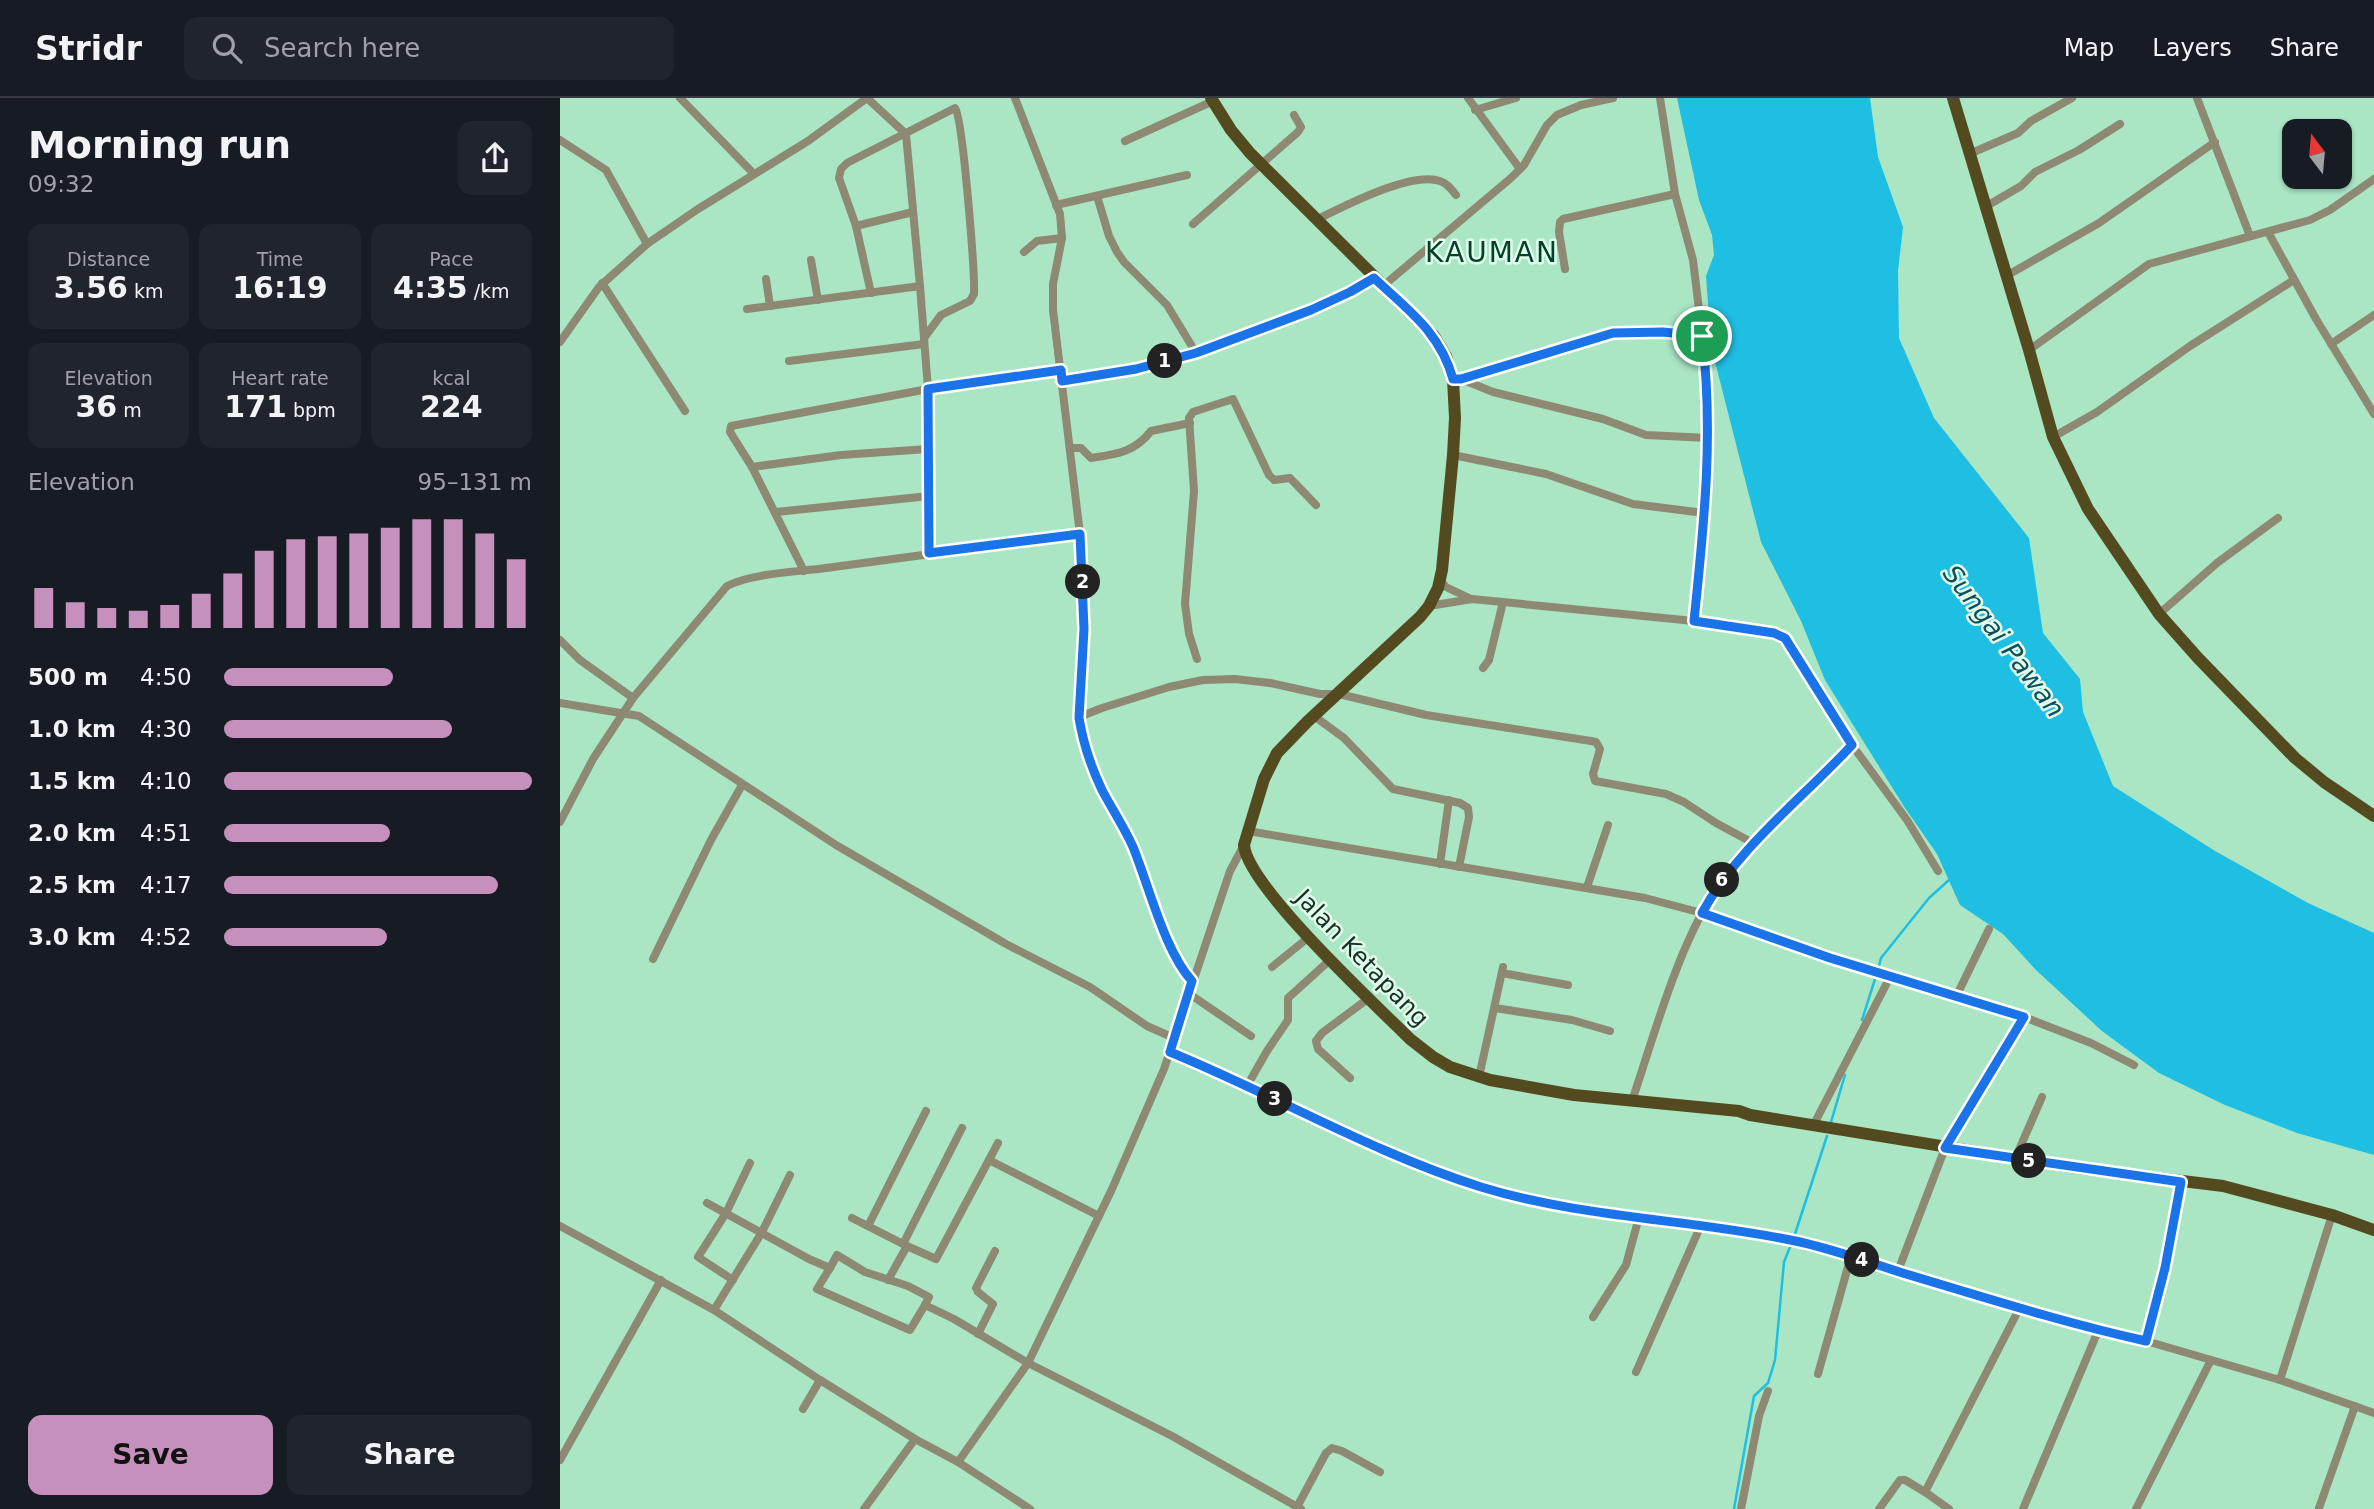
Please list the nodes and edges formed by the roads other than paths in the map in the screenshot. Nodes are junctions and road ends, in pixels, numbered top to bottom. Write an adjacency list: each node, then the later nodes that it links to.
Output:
1 (680, 98): 22 (street)
2 (867, 98): 15 (street); 22 (street)
3 (1015, 98): 28 (street)
4 (1468, 98): 12 (street)
5 (1517, 98): 12 (street)
6 (1613, 98): 21 (street)
7 (1660, 98): 25 (street)
8 (1953, 98): 19 (main road)
9 (2072, 98): 19 (street)
10 (2197, 98): 18 (street)
11 (1212, 100): 17 (street); 20 (main road)
12 (1475, 110): 21 (street)
13 (1294, 115): 20 (street)
14 (2120, 124): 29 (street)
15 (906, 134): 30 (street); 33 (street); 53 (street)
16 (560, 139): 37 (street)
17 (1125, 141)
18 (2215, 142): 35 (street); 41 (street)
19 (1969, 154): 29 (main road)
20 (1261, 164): 31 (main road); 32 (street)
21 (1520, 169): 44 (street)
22 (754, 174): 37 (street)
23 (1187, 175): 27 (street)
24 (2374, 179): 34 (street)
25 (1675, 194): 40 (street); 52 (street)
26 (1456, 195): 31 (street)
27 (1097, 196): 28 (street); 57 (street)
28 (1056, 205): 36 (street)
29 (1985, 206): 41 (main road)
30 (913, 212): 33 (street); 46 (street)
31 (1316, 220): 44 (main road)
32 (1193, 225)
33 (856, 226): 47 (street)
34 (2268, 232): 35 (street); 43 (street)
35 (2250, 236): 56 (street)
36 (1062, 238): 38 (street); 59 (street)
37 (647, 244): 45 (street)
38 (1024, 252)
39 (811, 260): 48 (street)
40 (1565, 269)
41 (2006, 276): 56 (main road)
42 (766, 279): 49 (street)
43 (2294, 280): 55 (street); 66 (street)
44 (1378, 282): 57 (street); 60 (main road)
45 (602, 283): 54 (street); 63 (street)
46 (920, 285): 47 (street); 53 (street)
47 (871, 293): 48 (street)
48 (818, 300): 49 (street)
49 (770, 306): 50 (street)
50 (747, 309)
51 (2374, 315): 55 (street)
52 (1702, 336): 60 (street); 67 (street)
53 (924, 341): 58 (street); 62 (street)
54 (560, 342)
55 (2331, 344): 64 (street)
56 (2029, 350): 66 (main road)
57 (1196, 353): 61 (street)
58 (789, 361)
59 (1061, 370): 61 (street); 62 (street)
60 (1457, 379): 67 (street); 70 (main road)
61 (1062, 381): 68 (street)
62 (928, 389): 69 (street); 71 (street)
63 (685, 411)
64 (2374, 414)
65 (1190, 424): 68 (street); 73 (street); 87 (street)
66 (2053, 437): 84 (main road)
67 (1709, 438): 75 (street)
68 (1070, 448): 77 (street)
69 (928, 449): 71 (street); 72 (street)
70 (1453, 455): 75 (street); 80 (main road)
71 (752, 467): 74 (street)
72 (929, 496): 74 (street); 78 (street)
73 (1316, 505)
74 (776, 512): 79 (street)
75 (1704, 513): 85 (street)
76 (2278, 518): 84 (street)
77 (1080, 534): 78 (street); 94 (street)
78 (929, 553): 79 (street)
79 (804, 571): 90 (street)
80 (1440, 580): 81 (street); 83 (main road)
81 (1472, 599): 82 (street); 83 (street)
82 (1503, 602): 85 (street); 88 (street)
83 (1429, 606): 89 (main road)
84 (2159, 614): 98 (main road)
85 (1694, 621): 95 (street)
86 (560, 640): 90 (street)
87 (1197, 659)
88 (1483, 668)
89 (1339, 694): 93 (main road); 94 (street); 102 (street)
90 (633, 698): 92 (street)
91 (560, 703): 92 (street)
92 (624, 712): 96 (street); 99 (street)
93 (1314, 716): 97 (street); 101 (main road)
94 (1079, 718): 115 (street)
95 (1852, 745): 102 (street); 106 (street)
96 (742, 785): 111 (street); 124 (street)
97 (1448, 800): 104 (street); 105 (street)
98 (2374, 816)
99 (560, 822)
100 (1608, 825): 107 (street)
101 (1248, 831): 103 (main road); 104 (street)
102 (1753, 843): 108 (street)
103 (1244, 845): 110 (main road, Jalan Ketapang); 115 (street)
104 (1440, 864): 105 (street)
105 (1459, 867): 107 (street)
106 (1938, 871)
107 (1587, 887): 108 (street)
108 (1702, 913): 114 (street); 131 (street)
109 (1989, 929): 118 (street)
110 (1309, 937): 112 (main road, Jalan Ketapang); 113 (street)
111 (653, 959)
112 (1331, 959): 119 (main road, Jalan Ketapang); 129 (street)
113 (1272, 967)
114 (1890, 976): 118 (street); 133 (street)
115 (1192, 981): 117 (street)
116 (1568, 985): 120 (street)
117 (1188, 993): 123 (street); 124 (street)
118 (1956, 997): 121 (street)
119 (1369, 998): 127 (main road, Jalan Ketapang); 128 (street)
120 (1495, 1008): 122 (street); 127 (street)
121 (2024, 1017): 126 (street); 136 (street)
122 (1611, 1031)
123 (1251, 1035)
124 (1174, 1038): 125 (street)
125 (1170, 1052): 129 (street); 145 (street)
126 (2134, 1065)
127 (1479, 1077): 131 (main road, Jalan Ketapang)
128 (1350, 1078)
129 (1247, 1086): 146 (street)
130 (2042, 1097): 137 (street)
131 (1632, 1101): 133 (main road, Jalan Ketapang)
132 (926, 1111): 150 (street)
133 (1813, 1126): 136 (main road, Jalan Ketapang)
134 (962, 1128): 153 (street)
135 (998, 1143): 138 (street)
136 (1945, 1148): 137 (main road, Jalan Ketapang); 157 (street)
137 (2015, 1159): 141 (main road, Jalan Ketapang)
138 (989, 1160): 145 (street); 153 (street)
139 (750, 1163): 143 (street)
140 (790, 1175): 152 (street)
141 (2181, 1182): 144 (main road, Jalan Ketapang); 167 (street)
142 (707, 1203): 143 (street)
143 (726, 1213): 152 (street); 159 (street)
144 (2332, 1215): 151 (main road, Jalan Ketapang); 173 (street)
145 (1099, 1216): 169 (street)
146 (1639, 1217): 148 (street); 164 (street)
147 (852, 1218): 150 (street)
148 (1701, 1224): 155 (street); 170 (street)
149 (560, 1226): 158 (street)
150 (868, 1226): 153 (street)
151 (2374, 1230)
152 (762, 1232): 156 (street); 159 (street)
153 (905, 1245): 160 (street)
154 (995, 1251): 166 (street)
155 (1851, 1256): 157 (street); 171 (street)
156 (830, 1268): 160 (street); 161 (street)
157 (1898, 1271): 162 (street)
158 (661, 1280): 163 (street); 179 (street)
159 (733, 1280): 163 (street)
160 (888, 1280): 161 (street)
161 (925, 1305): 166 (street)
162 (2019, 1309): 165 (street); 182 (street)
163 (714, 1310): 172 (street)
164 (1593, 1317)
165 (2098, 1331): 167 (street); 190 (street)
166 (978, 1334): 169 (street)
167 (2146, 1341): 168 (street)
168 (2211, 1360): 173 (street); 191 (street)
169 (1028, 1363): 180 (street); 183 (street)
170 (1636, 1373)
171 (1818, 1374)
172 (820, 1380): 176 (street); 178 (street)
173 (2280, 1380): 175 (street)
174 (1768, 1391): 187 (street)
175 (2355, 1406): 177 (street); 184 (street)
176 (803, 1409)
177 (2374, 1413)
178 (915, 1439): 180 (street); 185 (street)
179 (560, 1460)
180 (958, 1462): 186 (street)
181 (1380, 1472): 183 (street)
182 (1925, 1492): 188 (street); 189 (street)
183 (1299, 1508)
184 (2319, 1508)
185 (864, 1509)
186 (1030, 1509)
187 (1741, 1509)
188 (1879, 1509)
189 (1949, 1509)
190 (2023, 1509)
191 (2136, 1509)

